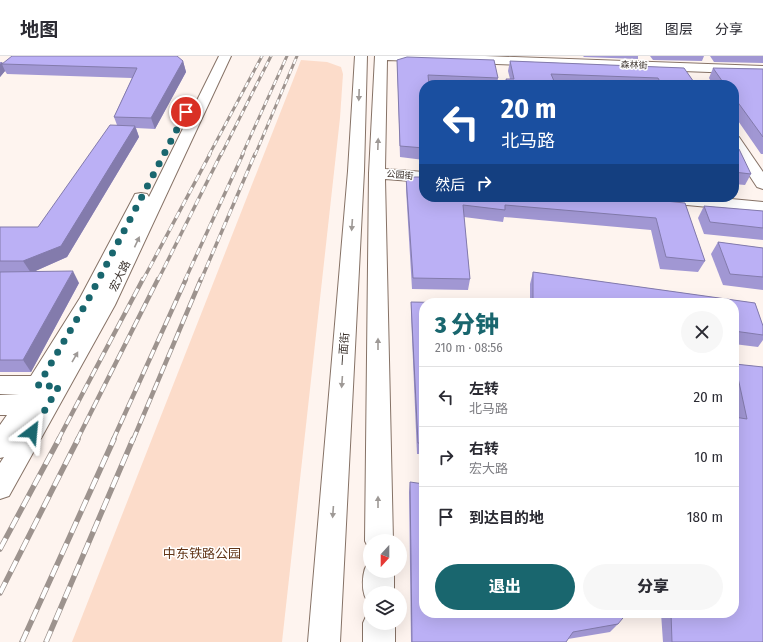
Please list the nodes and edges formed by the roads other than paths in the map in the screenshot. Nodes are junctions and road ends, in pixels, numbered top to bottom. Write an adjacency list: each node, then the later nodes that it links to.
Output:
1 (214, 56): 17 (main road, 宏大路)
2 (225, 56): 17 (main road, 宏大路, one-way to 2)
3 (360, 56): 23 (main road, 一面街, one-way to 23)
4 (381, 56): 11 (main road, one-way to 4)
5 (386, 56): 6 (main road, 森林街)
6 (564, 59): 7 (main road, 森林街)
7 (686, 68): 8 (main road, 森林街); 9 (main road)
8 (763, 70)
9 (693, 79)
10 (739, 148): 13 (main road)
11 (377, 173): 12 (main road, 公园街); 21 (main road, one-way to 11)
12 (419, 177)
13 (763, 184)
14 (715, 202): 15 (main road)
15 (763, 206)
16 (0, 385): 17 (main road)
17 (42, 395): 18 (main road); 19 (main road, 宏大路); 20 (main road, 宏大路)
18 (0, 405)
19 (0, 447)
20 (0, 487)
21 (379, 534)
22 (379, 630): 24 (main road)
23 (324, 642)
24 (379, 642)

